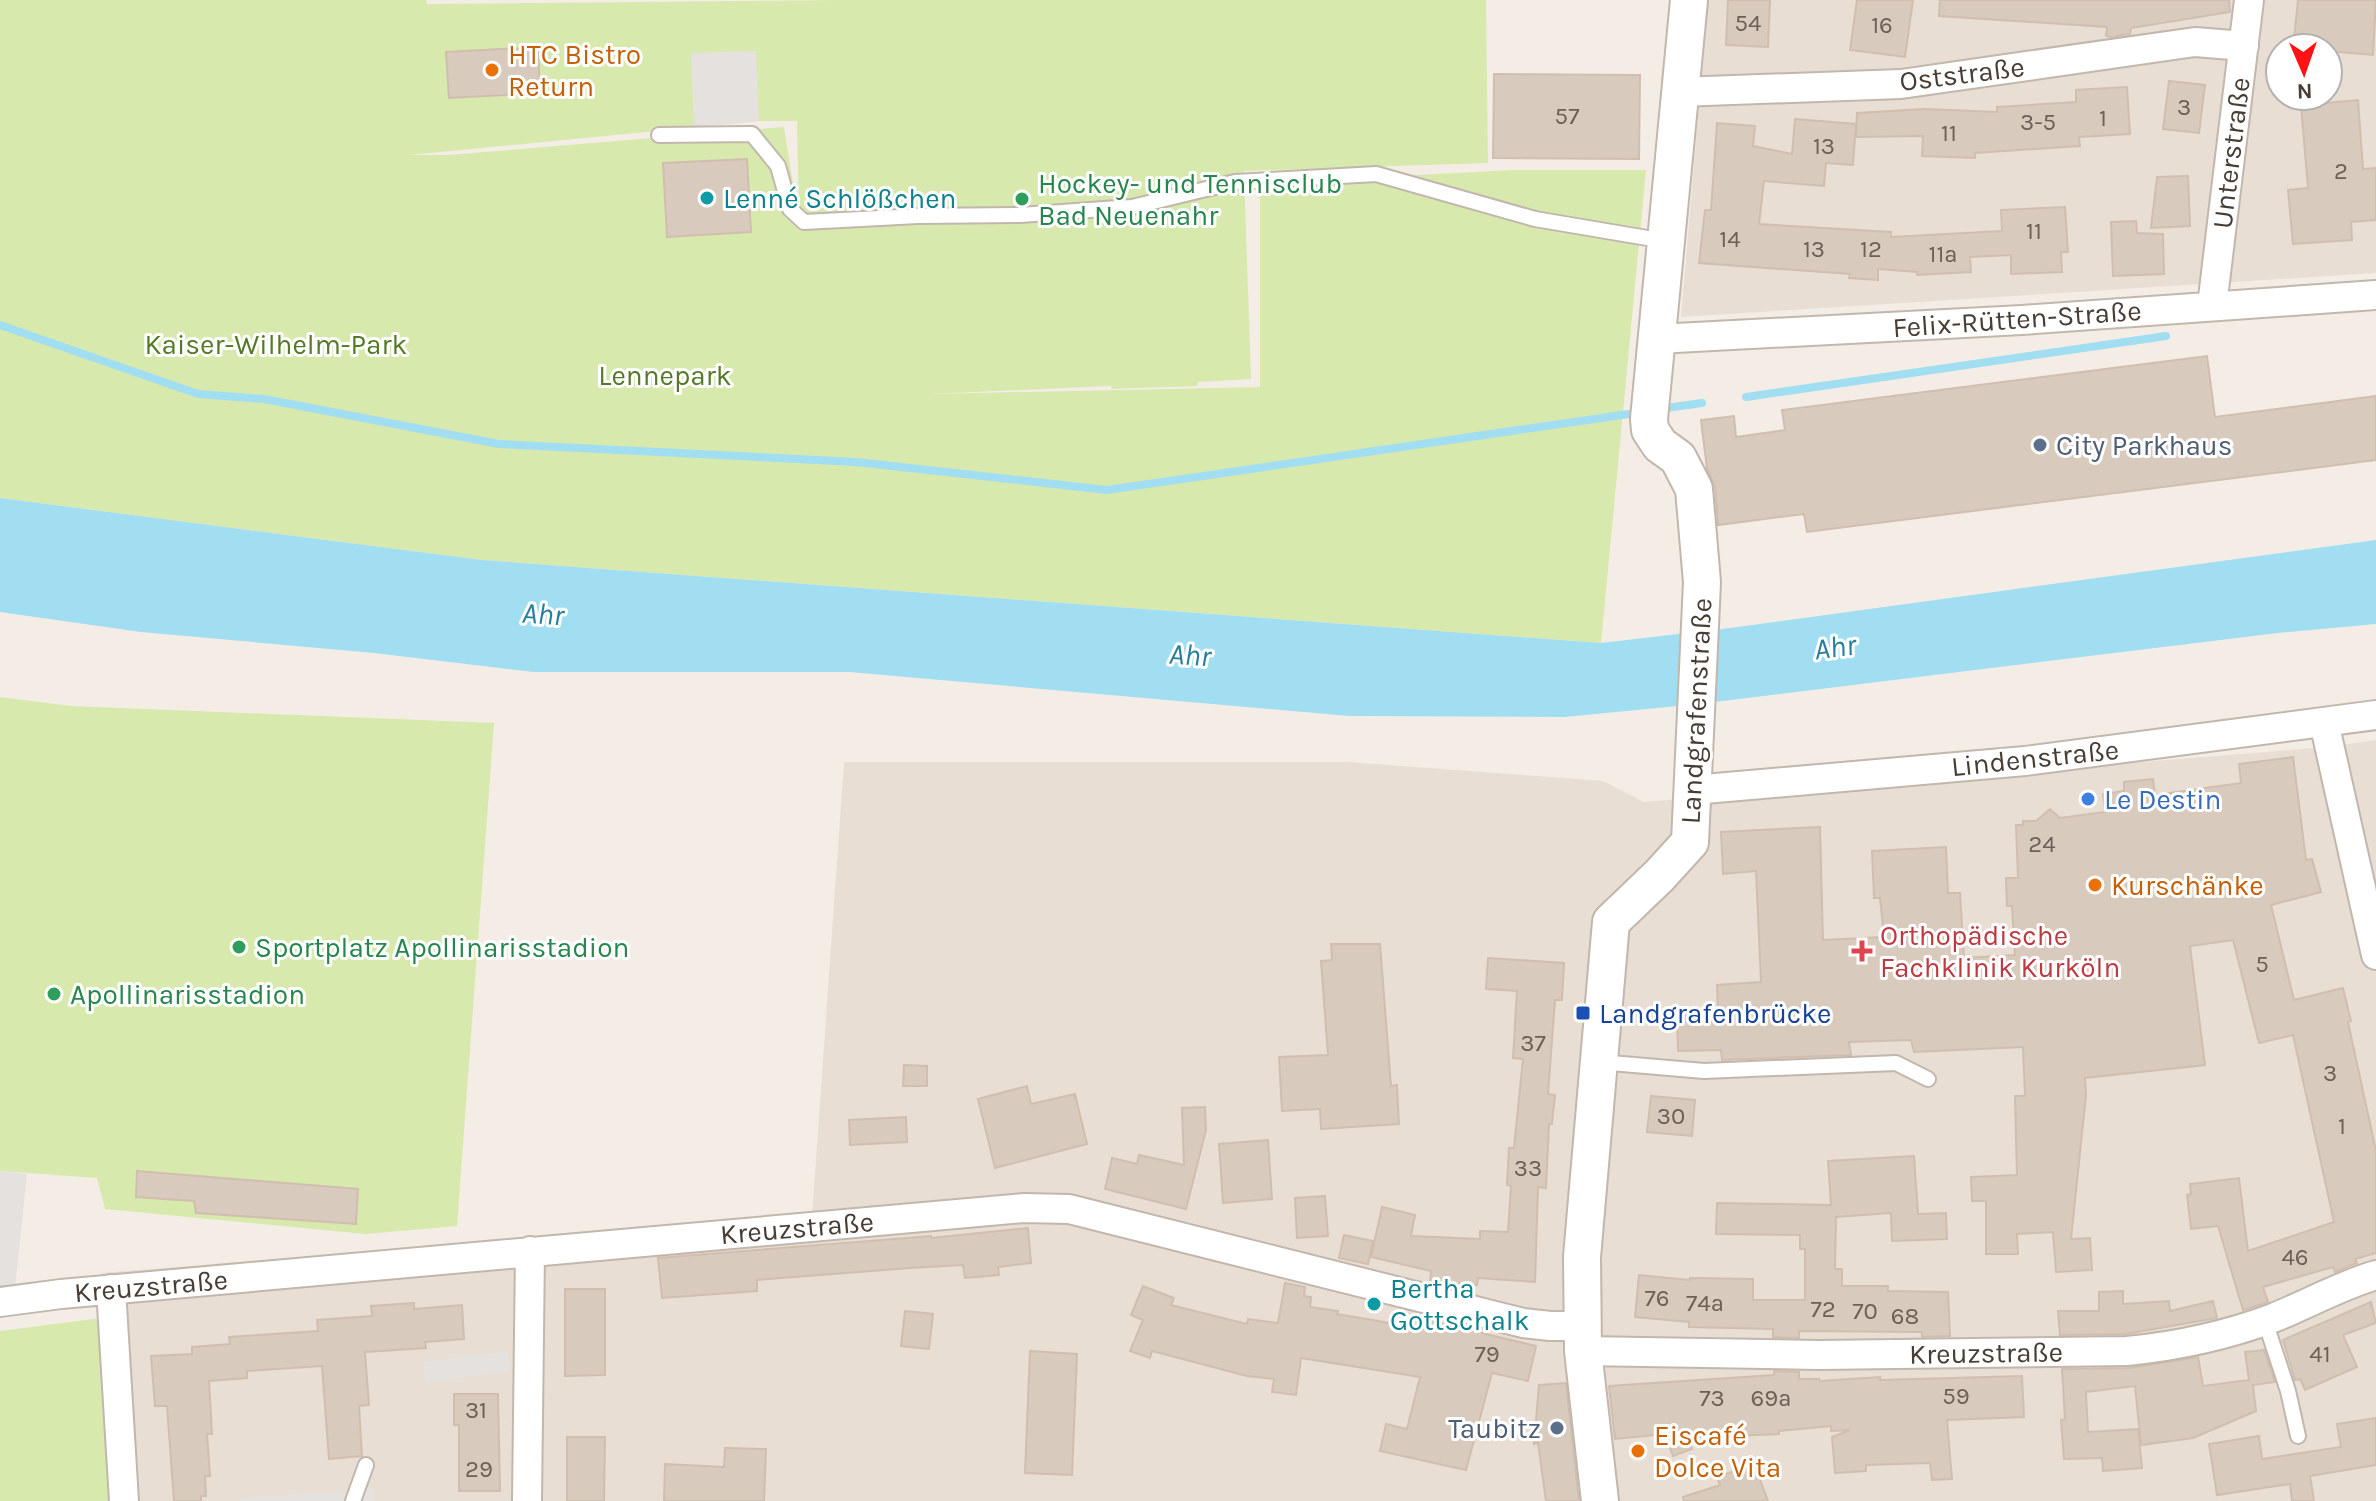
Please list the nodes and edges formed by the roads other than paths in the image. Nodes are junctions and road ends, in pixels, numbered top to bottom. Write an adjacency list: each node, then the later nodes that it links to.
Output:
1 (1689, 0): 4 (street, Landgrafenstraße)
2 (2249, 0): 3 (street, Unterstraße)
3 (2244, 46): 4 (street, Oststraße); 8 (street, Unterstraße)
4 (1679, 92): 6 (street, Landgrafenstraße)
5 (659, 135): 6 (lane)
6 (1666, 242): 9 (street, Landgrafenstraße)
7 (2376, 295): 8 (street, Felix-Rütten-Straße)
8 (2212, 306): 9 (street, Felix-Rütten-Straße)
9 (1657, 339): 12 (street, Landgrafenstraße)
10 (2376, 715): 11 (street, Lindenstraße)
11 (2324, 722): 12 (street, Lindenstraße); 13 (street)
12 (1693, 790): 14 (street, Landgrafenstraße)
13 (2376, 955)
14 (1598, 1062): 15 (lane); 21 (street, Landgrafenstraße)
15 (1928, 1079)
16 (530, 1251): 18 (street, Kreuzstraße); 21 (street, Kreuzstraße); 26 (street)
17 (2376, 1275): 20 (street, Kreuzstraße)
18 (111, 1289): 19 (street, Kreuzstraße); 24 (street)
19 (0, 1302)
20 (2265, 1321): 21 (street, Kreuzstraße); 22 (lane)
21 (1582, 1338): 27 (street, Landgrafenstraße)
22 (2298, 1436)
23 (366, 1465): 25 (lane)
24 (124, 1501)
25 (353, 1501)
26 (527, 1501)
27 (1600, 1501)

